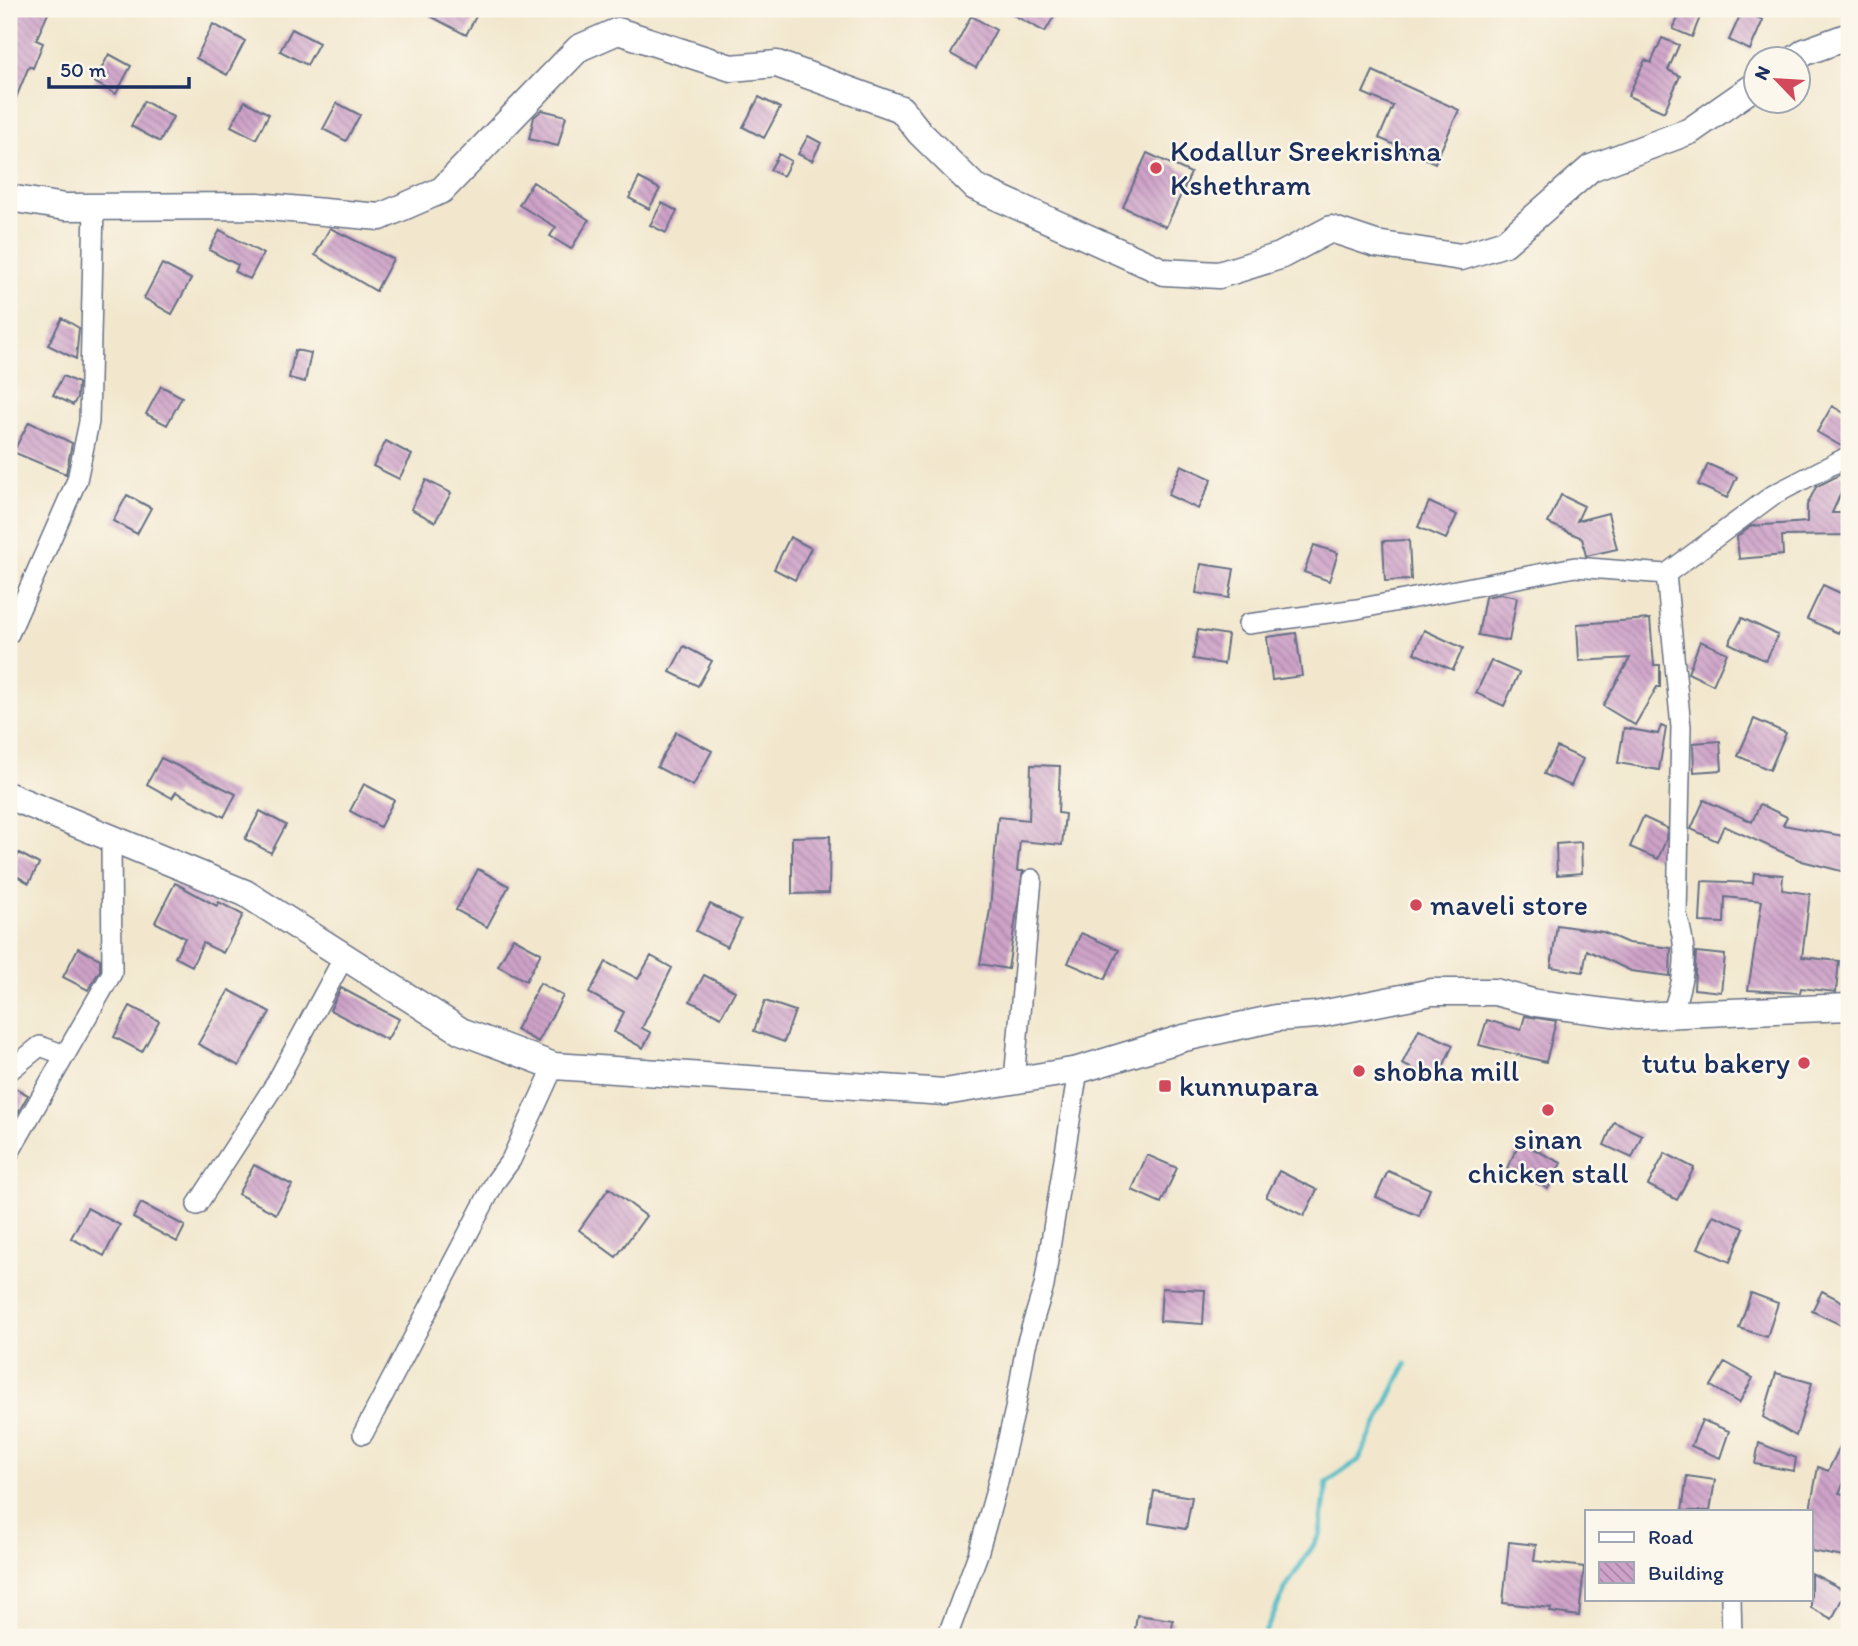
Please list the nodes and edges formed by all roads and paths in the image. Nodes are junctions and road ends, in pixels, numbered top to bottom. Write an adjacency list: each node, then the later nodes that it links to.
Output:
1 (1849, 36): 2 (street)
2 (1812, 49)
3 (1742, 95): 5 (street)
4 (9, 198): 5 (street)
5 (94, 207): 9 (street)
6 (1849, 456): 7 (street)
7 (1666, 573): 8 (street); 15 (street)
8 (1248, 624)
9 (9, 634)
10 (9, 796): 11 (street)
11 (111, 838): 13 (street); 16 (street)
12 (1032, 880): 20 (street)
13 (345, 955): 17 (street); 22 (street)
14 (1849, 1007): 15 (street)
15 (1671, 1016): 18 (street)
16 (65, 1055): 19 (street); 21 (street)
17 (554, 1066): 20 (street); 23 (street)
18 (1078, 1070): 20 (street); 25 (street)
19 (9, 1071)
20 (1014, 1080)
21 (9, 1153)
22 (197, 1205)
23 (363, 1434)
24 (1731, 1600): 26 (street)
25 (947, 1637)
26 (1732, 1637)

